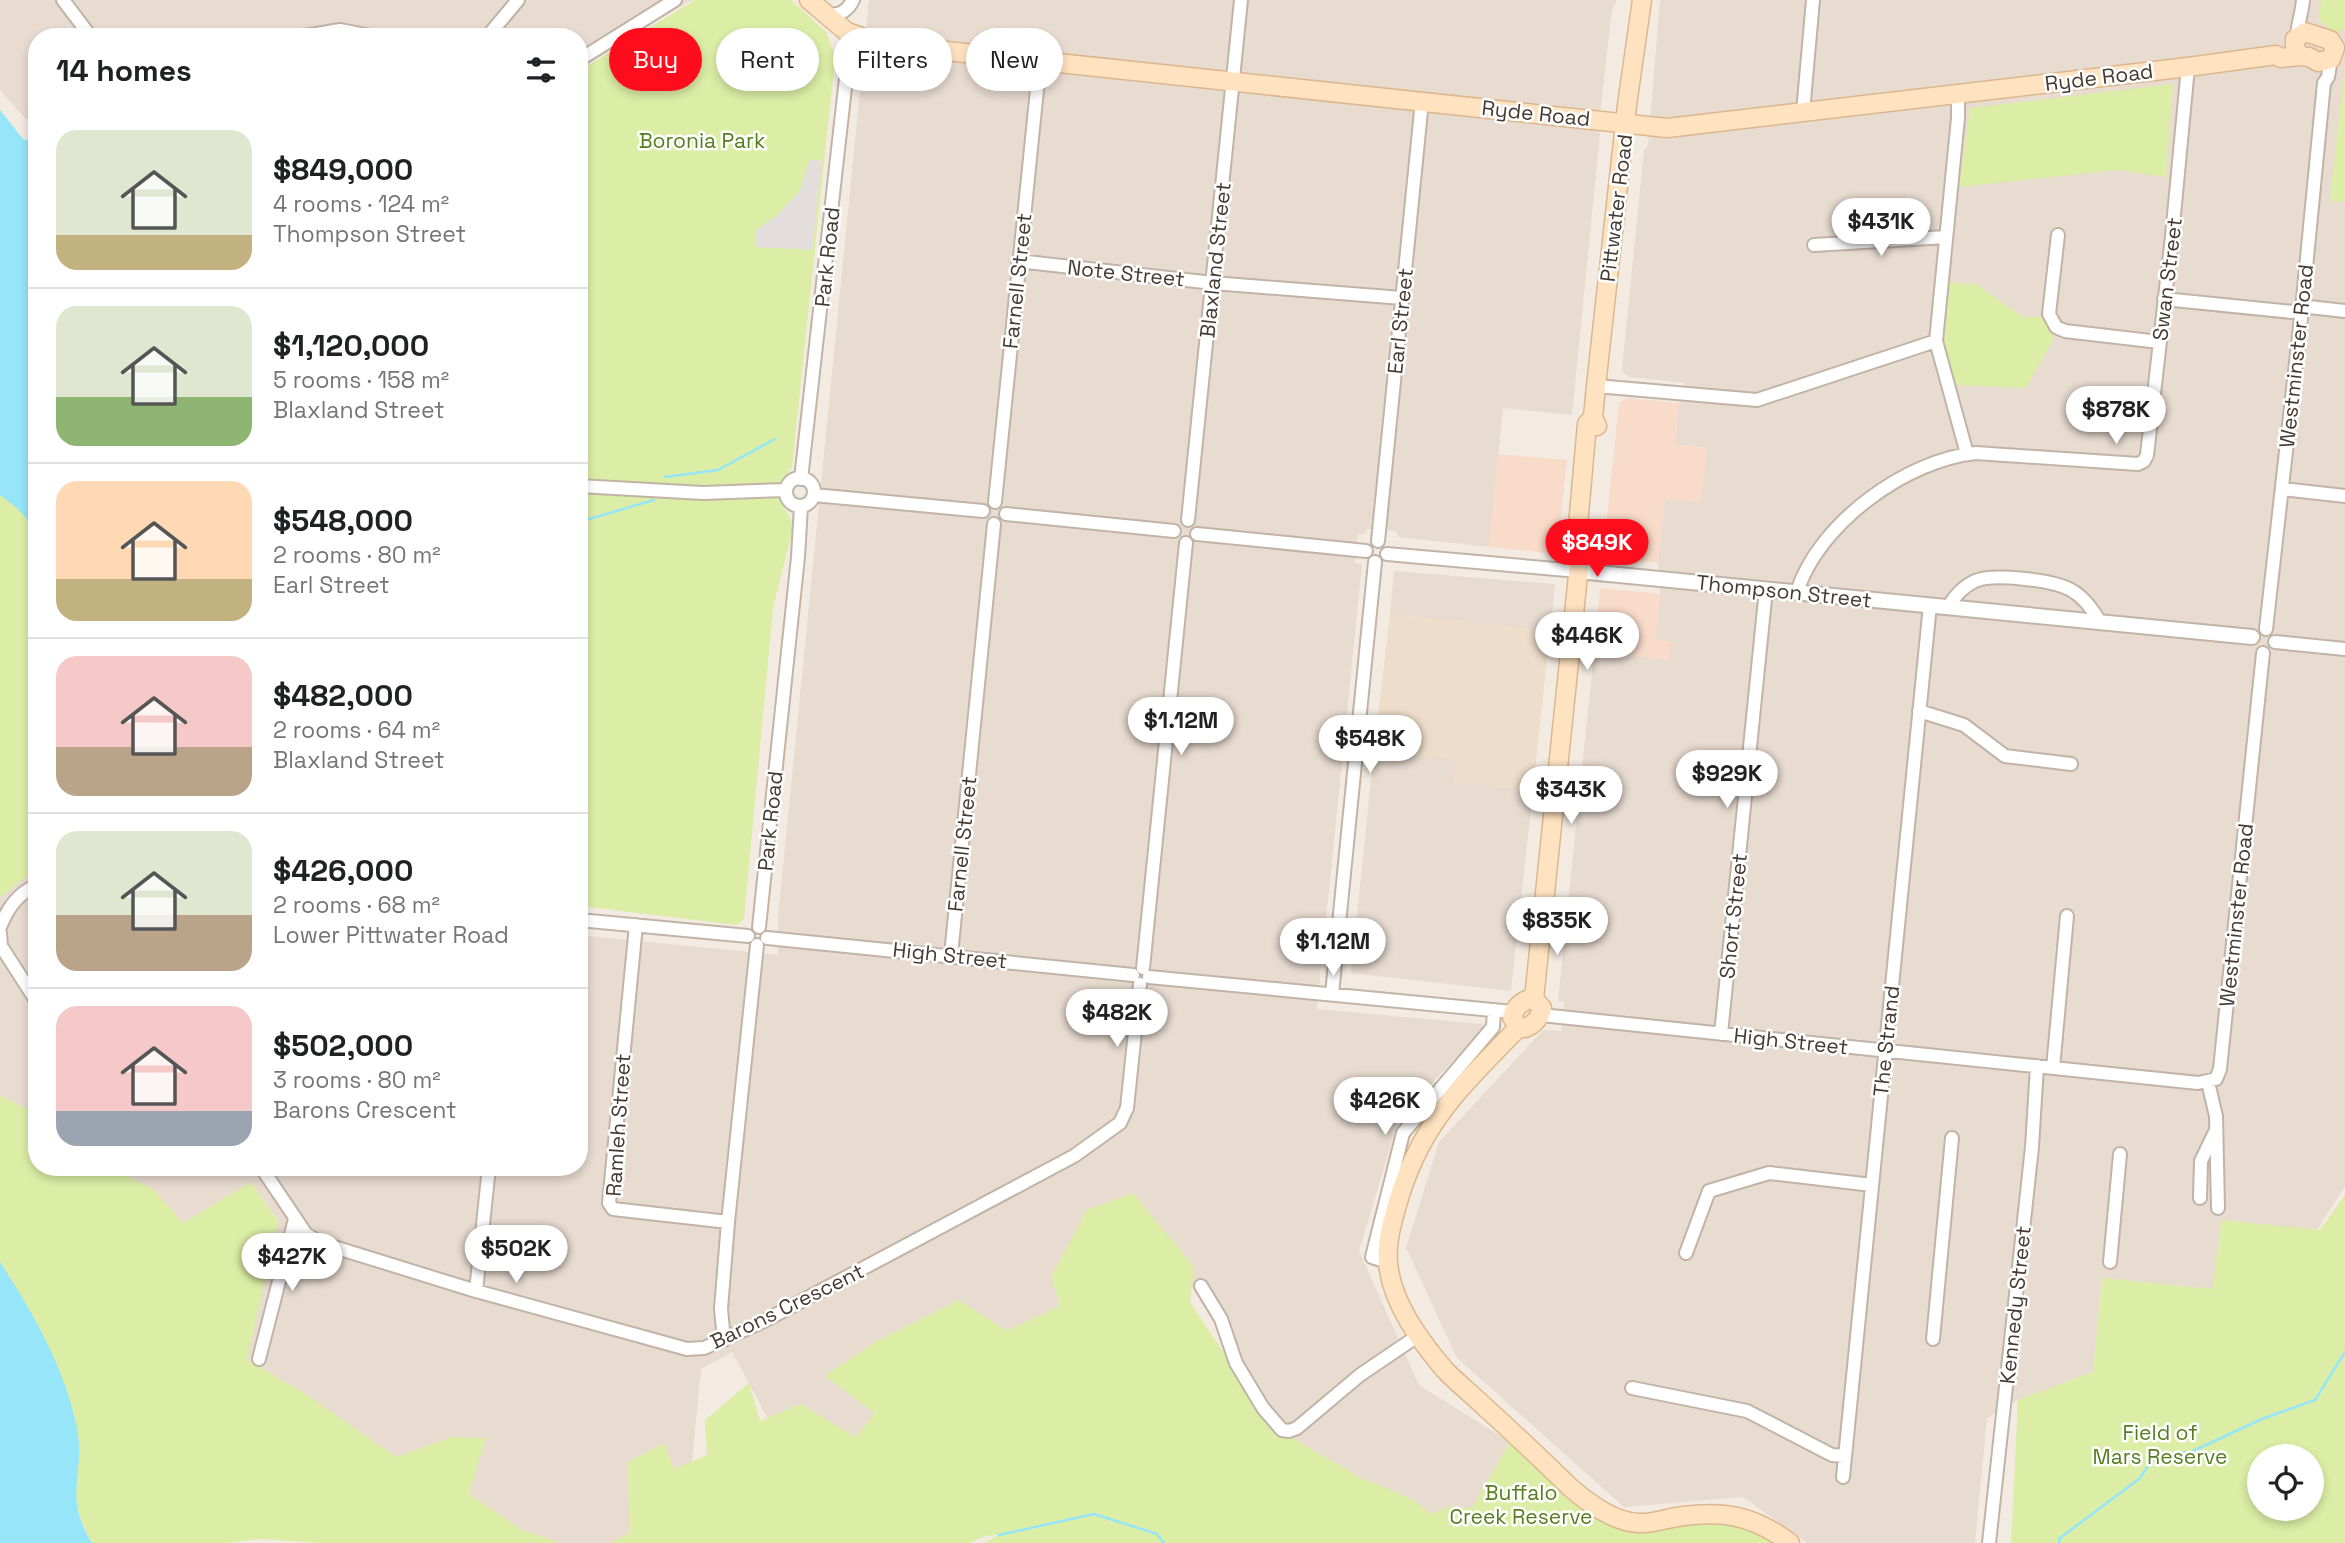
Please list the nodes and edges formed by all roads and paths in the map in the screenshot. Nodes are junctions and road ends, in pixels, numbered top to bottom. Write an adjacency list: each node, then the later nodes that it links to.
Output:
1 (63, 0): 11 (street)
2 (518, 0): 12 (street)
3 (675, 0): 16 (street)
4 (809, 0): 10 (main road, Ryde Road)
5 (853, 0): 10 (street)
6 (1241, 0): 19 (street, Blaxland Street)
7 (1642, 0): 25 (main road, Pittwater Road)
8 (1814, 0): 24 (street)
9 (2302, 6): 14 (street)
10 (825, 15): 13 (main road, Ryde Road)
11 (84, 28)
12 (495, 28)
13 (843, 28)
14 (2300, 41): 15 (main road); 15 (main road); 18 (main road, Ryde Road)
15 (2334, 50): 33 (street, Westminster Road)
16 (588, 54)
17 (1063, 63): 19 (main road, Ryde Road)
18 (2188, 67): 22 (main road, Ryde Road); 32 (street, Swan Street)
19 (1232, 82): 23 (main road, Ryde Road); 30 (street, Blaxland Street)
20 (845, 91): 39 (street, Park Road)
21 (1037, 91): 29 (street, Farnell Street)
22 (1958, 94): 24 (main road, Ryde Road); 27 (street)
23 (1422, 101): 25 (main road, Ryde Road); 31 (street, Earl Street)
24 (1803, 112): 25 (main road, Ryde Road)
25 (1625, 124): 37 (main road, Pittwater Road)
26 (2058, 235): 36 (street)
27 (1946, 237): 28 (street); 35 (street)
28 (1814, 245)
29 (1018, 261): 30 (street, Note Street); 45 (street, Farnell Street)
30 (1213, 283): 31 (street, Note Street); 49 (street, Blaxland Street)
31 (1402, 298): 53 (street, Earl Street)
32 (2164, 299): 33 (street); 36 (street, Swan Street)
33 (2302, 309): 34 (street); 41 (street, Westminster Road)
34 (2345, 311)
35 (1936, 341): 37 (street); 38 (street)
36 (2159, 342): 38 (street, Swan Street)
37 (1596, 386): 58 (main road, Pittwater Road)
38 (1967, 454): 60 (street, Swan Street)
39 (802, 479): 42 (street); 43 (street)
40 (588, 487): 42 (street)
41 (2283, 489): 44 (street); 64 (street, Westminster Road)
42 (786, 490): 46 (street)
43 (814, 495): 46 (street); 47 (street)
44 (2345, 496)
45 (995, 502): 47 (street); 48 (street)
46 (801, 506): 76 (street, Park Road)
47 (983, 511): 50 (street)
48 (1006, 514): 50 (street); 51 (street)
49 (1188, 520): 51 (street); 52 (street)
50 (994, 524): 77 (street, Farnell Street)
51 (1174, 531): 54 (street)
52 (1198, 534): 54 (street); 55 (street)
53 (1378, 541): 55 (street); 56 (street)
54 (1186, 543): 78 (street)
55 (1366, 551): 57 (street)
56 (1387, 554): 57 (street); 58 (street)
57 (1375, 562): 80 (street)
58 (1578, 571): 59 (street, Thompson Street); 81 (main road, Pittwater Road)
59 (1766, 589): 60 (street, Thompson Street); 84 (street, Short Street)
60 (1797, 592): 61 (street, Thompson Street)
61 (1930, 605): 62 (street, Thompson Street); 69 (street, The Strand)
62 (1948, 607): 63 (street, Thompson Street); 63 (street)
63 (2100, 622): 65 (street, Thompson Street)
64 (2266, 629): 65 (street); 66 (street)
65 (2252, 637): 68 (street)
66 (2275, 642): 67 (street); 68 (street)
67 (2345, 649)
68 (2263, 653): 88 (street, Westminster Road)
69 (1919, 711): 70 (street); 85 (street, The Strand)
70 (2071, 764)
71 (28, 890): 75 (street)
72 (2067, 916): 87 (street)
73 (588, 921): 74 (street, High Street)
74 (636, 925): 76 (street, High Street); 98 (street, Ramleh Street)
75 (0, 930): 79 (street)
76 (757, 940): 77 (street, High Street); 98 (street)
77 (951, 955): 78 (street, High Street)
78 (1141, 976): 80 (street, High Street); 106 (street, Barons Crescent)
79 (28, 988)
80 (1332, 994): 82 (street, High Street)
81 (1537, 1007): 83 (main road); 84 (street, High Street)
82 (1494, 1010): 83 (street, High Street); 100 (street)
83 (1516, 1020): 100 (main road)
84 (1721, 1034): 85 (street, High Street)
85 (1885, 1050): 86 (street, High Street); 94 (street, The Strand)
86 (2037, 1066): 87 (street, High Street); 112 (street, Kennedy Street)
87 (2053, 1068): 88 (street, High Street)
88 (2208, 1082): 89 (street)
89 (2217, 1130): 95 (street); 96 (street)
90 (1952, 1138): 105 (street)
91 (2120, 1154): 101 (street)
92 (267, 1176): 97 (street, Barons Crescent)
93 (488, 1176): 103 (street)
94 (1872, 1185): 99 (street); 109 (street, The Strand)
95 (2200, 1198)
96 (2218, 1208)
97 (295, 1219): 103 (street, Barons Crescent); 107 (street)
98 (728, 1222): 106 (street)
99 (1686, 1253)
100 (1388, 1262): 104 (main road)
101 (2110, 1262)
102 (1201, 1286): 104 (street)
103 (476, 1291): 106 (street, Barons Crescent)
104 (1419, 1335): 111 (main road)
105 (1933, 1339)
106 (724, 1340)
107 (259, 1359)
108 (1632, 1388): 109 (street)
109 (1845, 1456): 110 (street, The Strand)
110 (1843, 1477)
111 (1790, 1543)
112 (1989, 1543)

